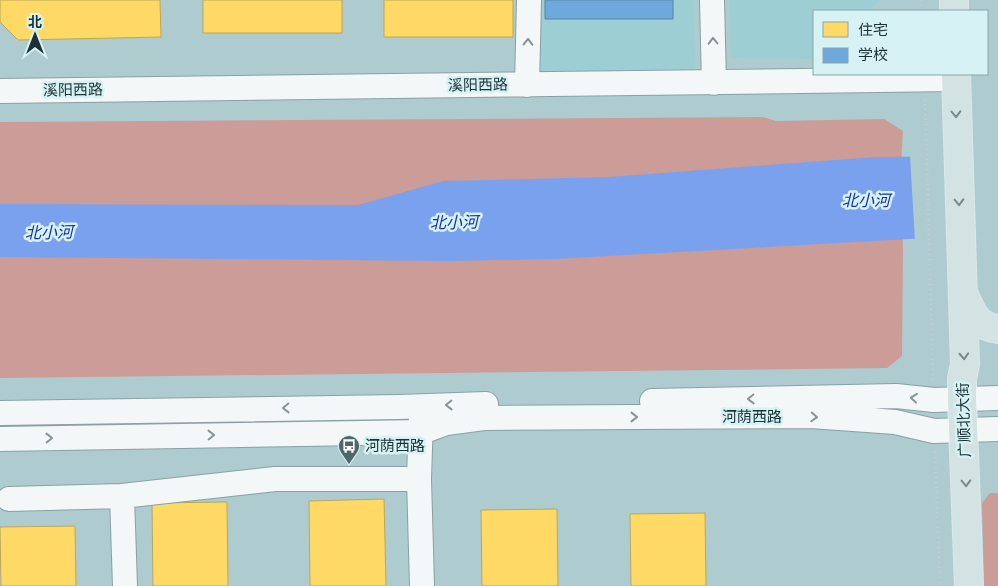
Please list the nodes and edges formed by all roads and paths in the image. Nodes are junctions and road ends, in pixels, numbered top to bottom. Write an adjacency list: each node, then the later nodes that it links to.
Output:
1 (529, 0): 6 (street, one-way to 1)
2 (712, 0): 5 (street, one-way to 2)
3 (956, 76): 4 (street, 溪阳西路); 9 (main road, 广顺北大街, one-way to 9)
4 (924, 80): 5 (street, 溪阳西路); 8 (path)
5 (714, 83): 6 (street, 溪阳西路)
6 (527, 85): 7 (street, 溪阳西路)
7 (0, 91)
8 (931, 256)
9 (962, 292): 10 (main road); 12 (main road, 广顺北大街, one-way to 12)
10 (998, 329)
11 (998, 398): 12 (street, 河荫西路)
12 (962, 399): 13 (street, 河荫西路, one-way to 13); 16 (main road, 广顺北大街)
13 (421, 406): 14 (street, 河荫西路, one-way to 14); 17 (street)
14 (0, 413)
15 (998, 429): 16 (street, 河荫西路)
16 (965, 431): 17 (street, 河荫西路, one-way to 16); 24 (main road, 广顺北大街, one-way to 24)
17 (422, 432): 18 (street, 河荫西路, one-way to 17); 19 (street)
18 (0, 439)
19 (419, 480): 20 (street); 23 (street)
20 (122, 496): 21 (street); 22 (street)
21 (9, 499)
22 (125, 586)
23 (422, 586)
24 (970, 586)

